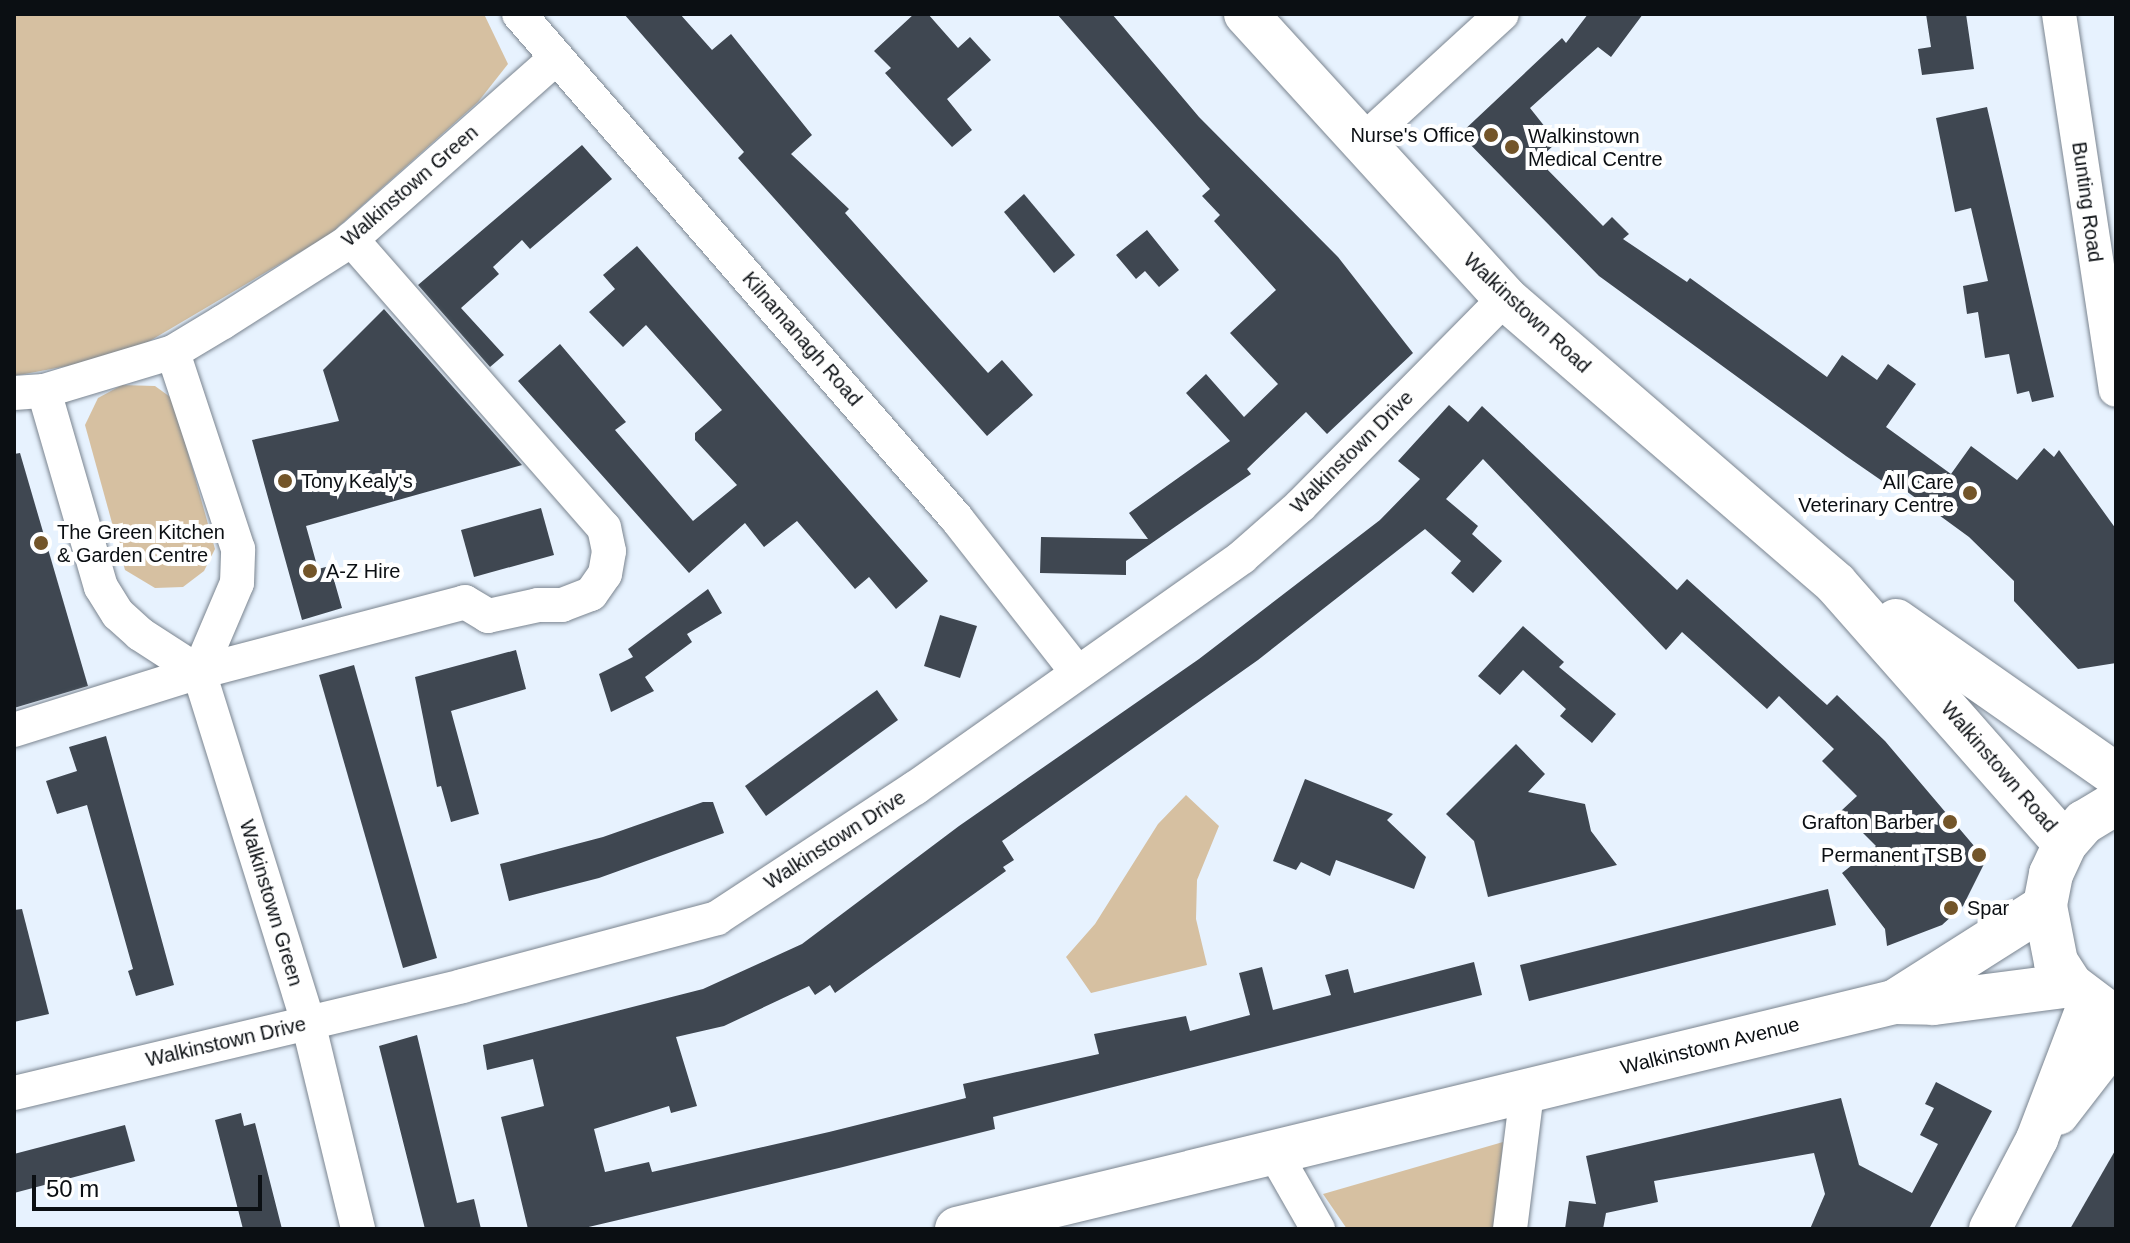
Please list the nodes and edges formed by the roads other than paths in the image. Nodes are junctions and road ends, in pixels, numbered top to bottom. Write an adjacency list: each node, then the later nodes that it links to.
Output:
1 (519, 14): 5 (street, Kilnamanagh Road)
2 (1246, 14): 6 (main road, Walkinstown Road)
3 (1502, 14): 6 (street)
4 (2059, 14): 10 (street, Bunting Road)
5 (556, 58): 7 (street, Walkinstown Green); 13 (street, Kilnamanagh Road)
6 (1361, 143): 8 (main road, Walkinstown Road)
7 (351, 239): 9 (street, Walkinstown Green); 14 (street)
8 (1505, 298): 12 (main road, Walkinstown Road); 13 (street, Walkinstown Drive)
9 (173, 352): 11 (street, Walkinstown Green); 14 (street)
10 (2116, 390)
11 (29, 392): 14 (street, Walkinstown Green)
12 (1836, 584): 16 (main road, Walkinstown Road); 18 (main road, Walkinstown Road)
13 (1076, 671): 22 (street, Walkinstown Drive)
14 (199, 672): 15 (street); 22 (street, Walkinstown Green)
15 (14, 730)
16 (2116, 775)
17 (2116, 803): 18 (main road)
18 (2065, 844): 19 (main road)
19 (2045, 906): 20 (main road, Walkinstown Avenue); 21 (main road)
20 (1894, 1002): 21 (main road, Walkinstown Avenue); 24 (main road, Walkinstown Avenue)
21 (2092, 1003): 26 (street)
22 (308, 1022): 25 (street, Walkinstown Drive); 28 (street, Walkinstown Green)
23 (2116, 1039): 26 (street)
24 (1527, 1092): 27 (main road, Walkinstown Avenue); 31 (street)
25 (14, 1093)
26 (2037, 1139): 32 (street)
27 (1274, 1152): 29 (main road, Walkinstown Avenue); 30 (street)
28 (358, 1229)
29 (957, 1229)
30 (1318, 1229)
31 (1510, 1229)
32 (1990, 1229)

